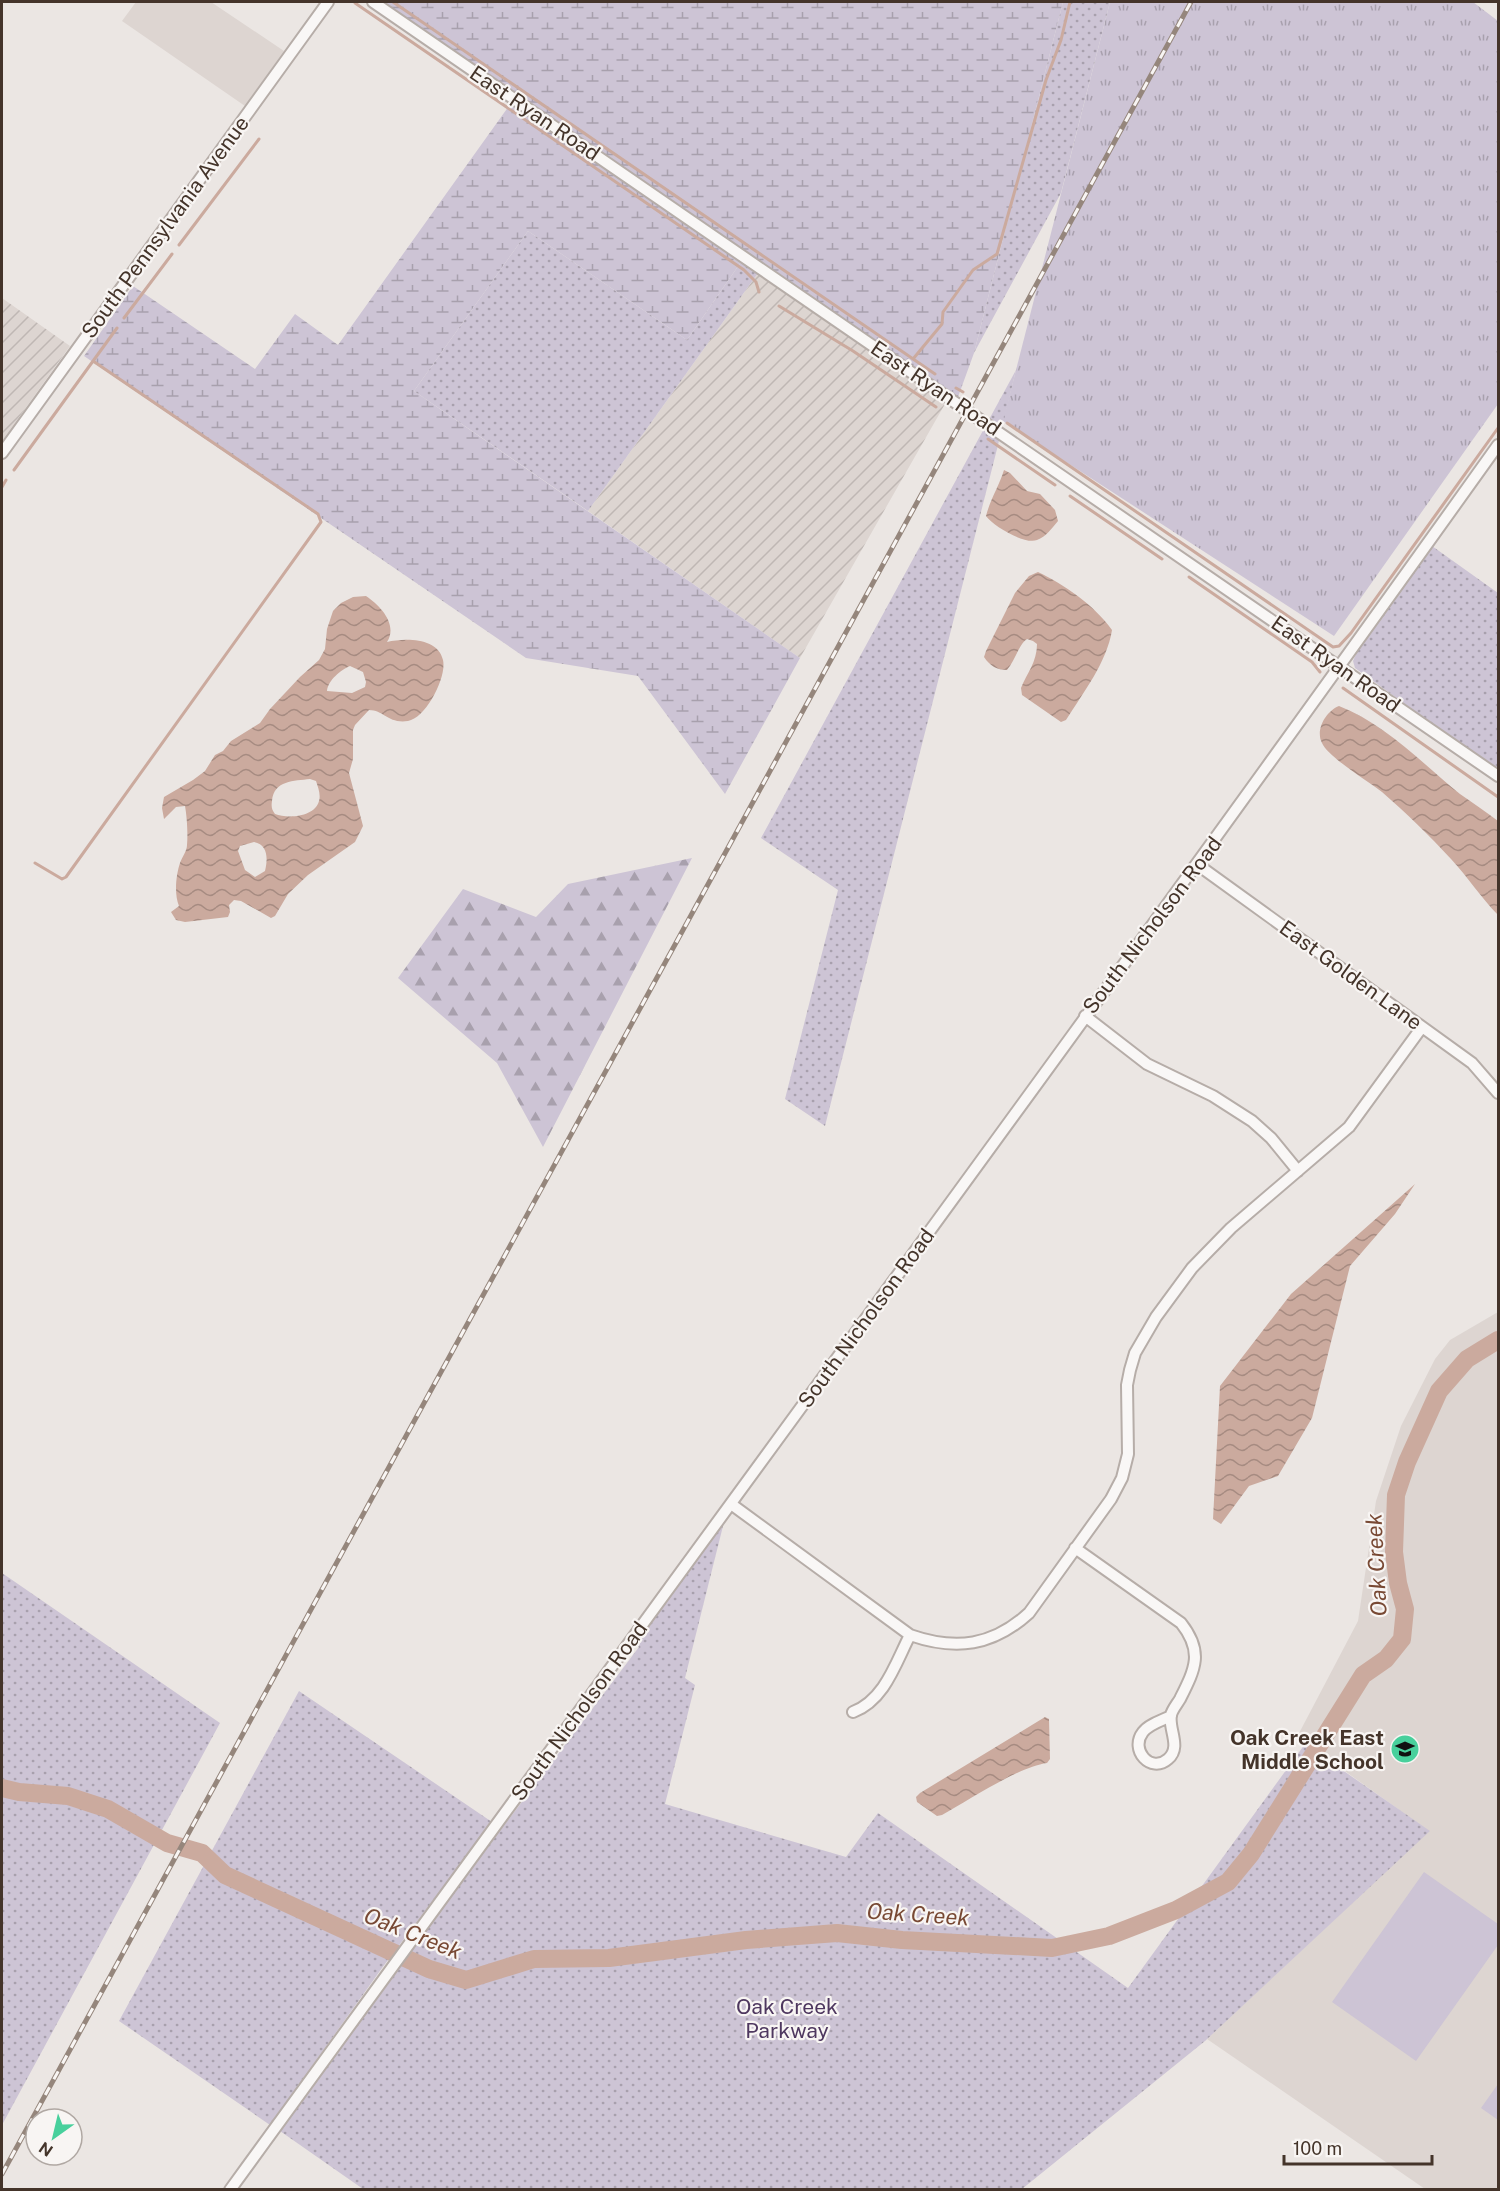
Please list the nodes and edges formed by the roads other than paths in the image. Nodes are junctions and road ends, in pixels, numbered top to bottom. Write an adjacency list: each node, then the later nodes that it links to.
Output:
1 (328, 2): 4 (street, South Pennsylvania Avenue)
2 (373, 2): 5 (street, East Ryan Road)
3 (1498, 445): 5 (street, South Nicholson Road)
4 (2, 453)
5 (1341, 666): 6 (street, East Ryan Road); 7 (street, South Nicholson Road)
6 (1498, 776)
7 (1197, 865): 8 (street, South Nicholson Road); 9 (street, East Golden Lane)
8 (1084, 1016): 11 (street); 12 (street, South Nicholson Road)
9 (1422, 1027): 10 (street, East Golden Lane); 11 (street)
10 (1498, 1093)
11 (1298, 1171): 13 (street)
12 (731, 1504): 14 (street); 17 (street, South Nicholson Road)
13 (1075, 1548): 14 (street); 16 (street)
14 (910, 1635): 15 (street)
15 (853, 1712)
16 (1171, 1716): 16 (street)
17 (230, 2190)

